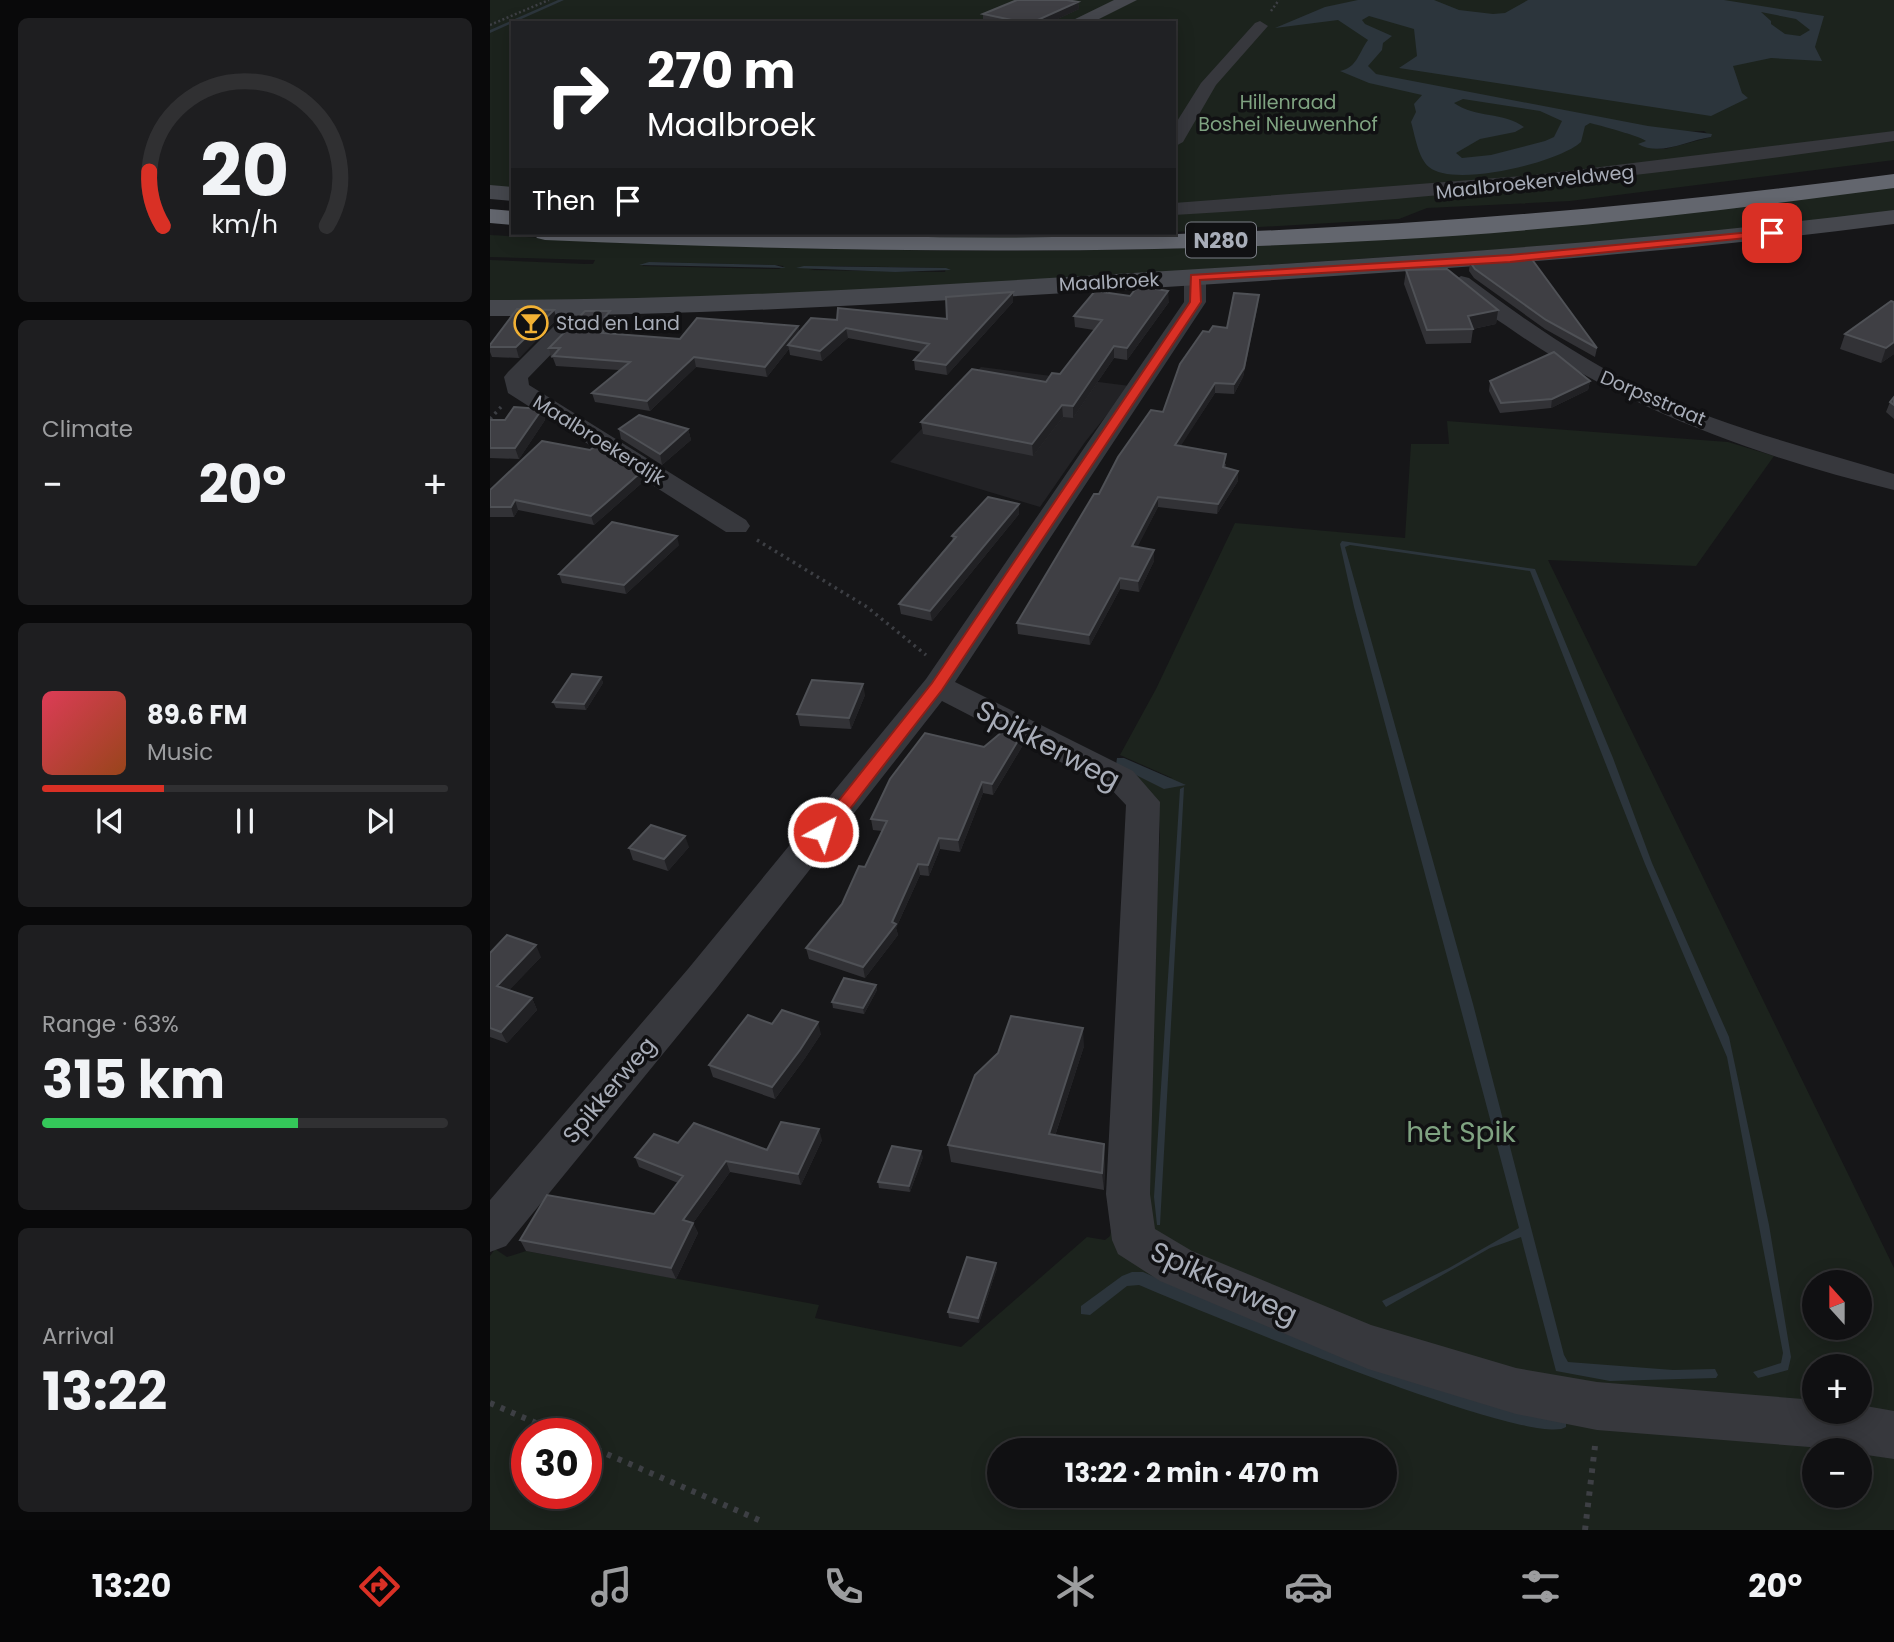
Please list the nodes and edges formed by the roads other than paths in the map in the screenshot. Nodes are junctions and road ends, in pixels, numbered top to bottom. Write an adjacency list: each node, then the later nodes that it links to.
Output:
1 (1128, 0): 2 (street)
2 (1081, 21)
3 (1260, 26): 5 (street)
4 (1894, 136): 10 (street, Maalbroekerveldweg)
5 (1176, 139)
6 (1894, 168): 15 (highway, N280)
7 (1894, 181): 17 (highway, N280)
8 (490, 192): 9 (street)
9 (511, 194)
10 (1176, 209)
11 (490, 216): 13 (highway)
12 (1894, 217): 18 (street, Maalbroek)
13 (511, 218)
14 (490, 229): 16 (highway)
15 (1176, 229)
16 (511, 231)
17 (606, 235)
18 (1437, 263): 19 (street, Maalbroek); 22 (street, Dorpsstraat)
19 (1195, 277): 21 (street, Maalbroek); 24 (street, Spikkerweg)
20 (490, 308): 21 (street, Maalbroek)
21 (584, 309): 23 (street, Maalbroekerdijk)
22 (1894, 482)
23 (736, 526)
24 (942, 677): 25 (street, Spikkerweg); 26 (street, Spikkerweg)
25 (490, 1231)
26 (1894, 1435)

